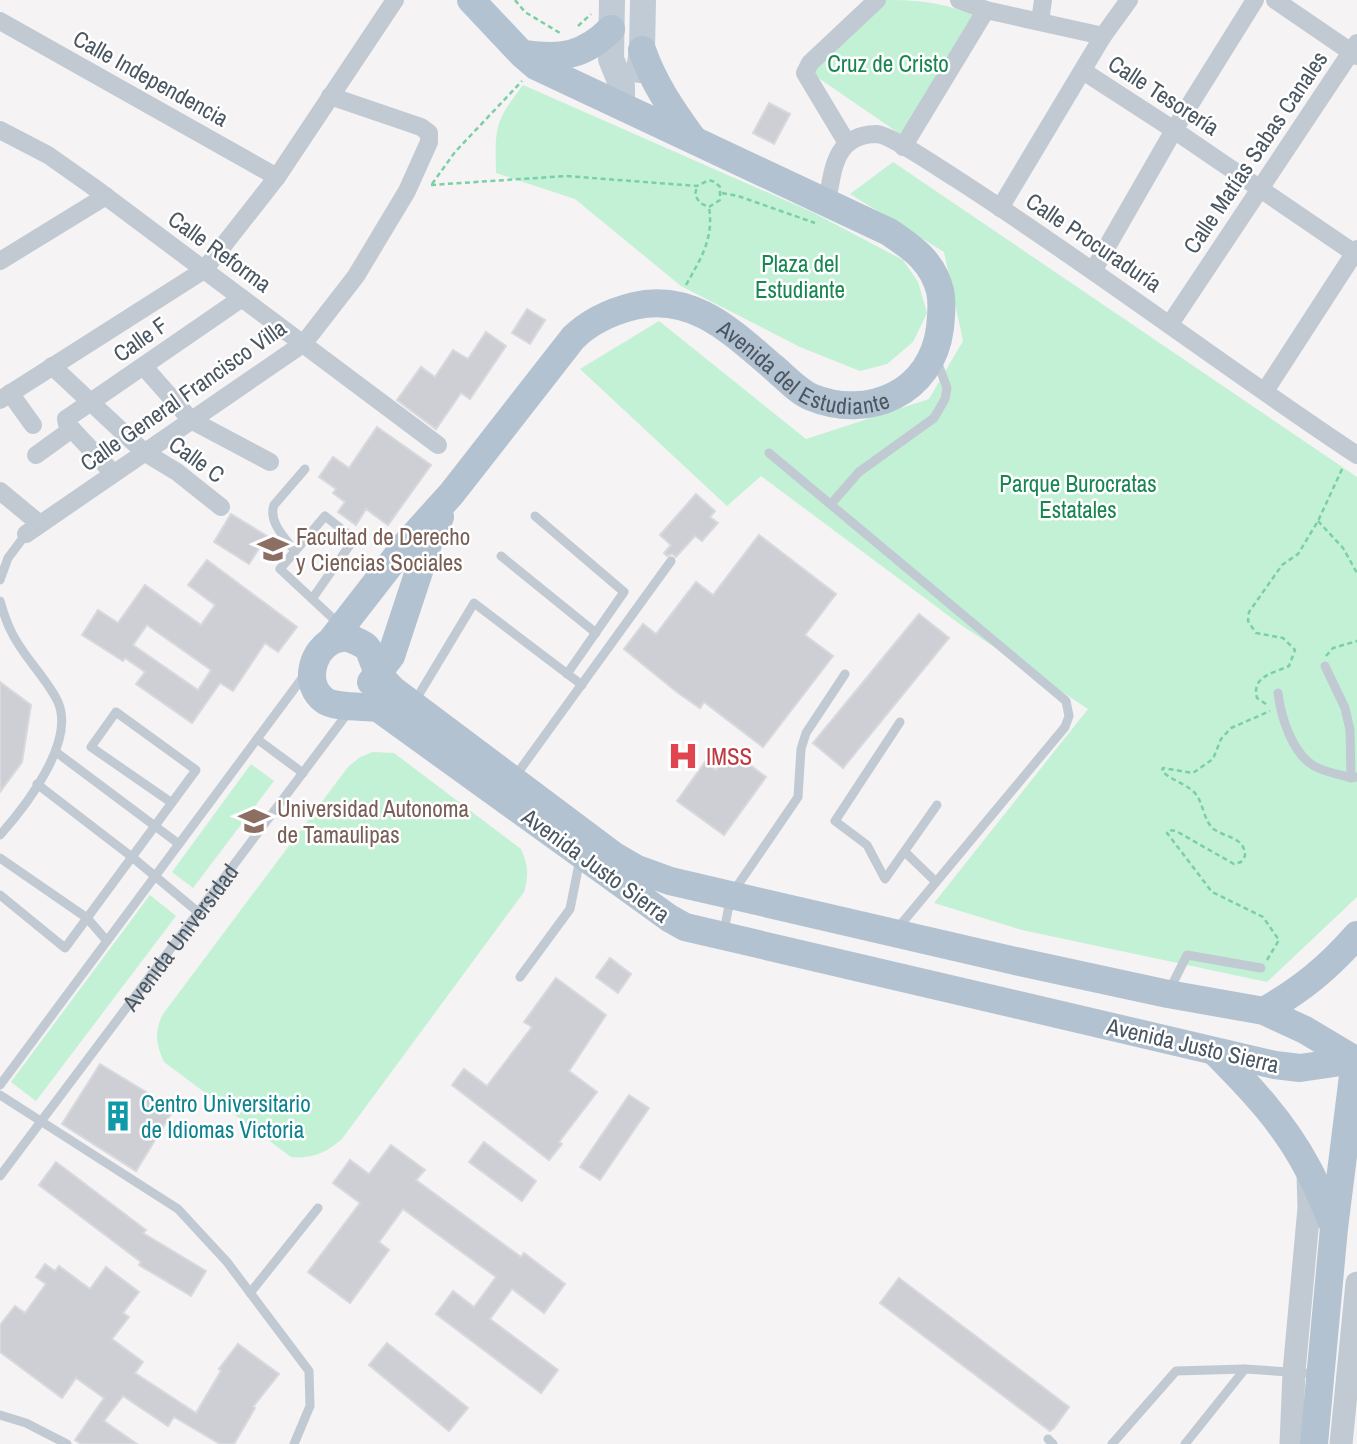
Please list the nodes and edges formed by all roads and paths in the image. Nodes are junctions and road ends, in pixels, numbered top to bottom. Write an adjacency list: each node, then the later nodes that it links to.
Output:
1 (395, 0): 23 (street)
2 (471, 0): 21 (main road, Avenida del Estudiante)
3 (515, 0): 18 (path)
4 (643, 0): 19 (main road)
5 (877, 0): 28 (street)
6 (959, 0): 12 (street)
7 (1043, 0): 14 (street)
8 (1129, 0): 17 (street)
9 (1255, 0): 26 (street)
10 (1275, 0): 20 (street)
11 (602, 4): 15 (path); 16 (main road)
12 (986, 10): 14 (street); 29 (street)
13 (0, 21): 30 (street, Calle Independencia)
14 (1040, 21): 17 (street)
15 (575, 29)
16 (611, 29): 21 (main road); 24 (main road)
17 (1103, 36): 22 (street)
18 (566, 37)
19 (642, 50): 24 (main road); 27 (main road)
20 (1355, 50): 34 (street, Calle Matías Sabas Canales)
21 (529, 60): 24 (main road, Avenida del Estudiante); 31 (path)
22 (1083, 71): 26 (street, Calle Tesorería); 38 (street)
23 (330, 96): 30 (street); 33 (street, Calle General Francisco Villa)
24 (622, 96): 27 (main road, Avenida del Estudiante)
25 (0, 130): 36 (street, Calle Reforma)
26 (1174, 130): 34 (street, Calle Tesorería); 43 (street)
27 (695, 142): 39 (main road, Avenida del Estudiante)
28 (847, 143): 29 (street, Calle Procuraduría); 39 (street)
29 (903, 147): 38 (street, Calle Procuraduría)
30 (277, 177): 42 (street)
31 (431, 186): 32 (path); 33 (path)
32 (697, 186): 35 (path); 37 (path)
33 (409, 187): 47 (street, Calle General Francisco Villa)
34 (1259, 190): 41 (street, Calle Tesorería); 46 (street, Calle Matías Sabas Canales)
35 (722, 193): 37 (path); 39 (path)
36 (106, 196): 40 (street); 42 (street, Calle Reforma)
37 (709, 207): 45 (path)
38 (1000, 208): 43 (street, Calle Procuraduría)
39 (823, 213): 48 (main road, Avenida del Estudiante)
40 (5, 253)
41 (1356, 253): 51 (street)
42 (204, 270): 44 (street, Calle Reforma); 49 (street)
43 (1093, 271): 46 (street, Calle Procuraduría)
44 (242, 298): 47 (street, Calle Reforma); 50 (street, Calle F)
45 (675, 303): 48 (main road, Avenida del Estudiante); 66 (main road, Avenida del Estudiante)
46 (1170, 324): 51 (street, Calle Procuraduría)
47 (304, 343): 54 (street, Calle General Francisco Villa); 57 (street, Calle Reforma)
48 (933, 353): 67 (lane)
49 (52, 366): 52 (street); 53 (street, Calle C)
50 (144, 366): 53 (street, Calle F); 54 (street)
51 (1265, 391): 58 (street, Calle Procuraduría)
52 (5, 396): 56 (street)
53 (91, 404): 55 (street, Calle F); 59 (street, Calle C)
54 (191, 420): 59 (street, Calle General Francisco Villa); 62 (street)
55 (69, 424): 61 (street, Calle F); 64 (street)
56 (33, 425)
57 (438, 445)
58 (1355, 449): 70 (path)
59 (144, 452): 64 (street, Calle General Francisco Villa); 68 (street, Calle C)
60 (769, 453): 67 (lane)
61 (36, 455)
62 (270, 462)
63 (305, 469): 72 (lane)
64 (113, 473): 71 (street, Calle General Francisco Villa)
65 (0, 491): 71 (street)
66 (452, 493): 81 (main road); 83 (main road, Avenida Universidad)
67 (831, 504): 108 (lane)
68 (221, 507)
69 (535, 516): 79 (lane)
70 (1318, 521): 75 (path); 90 (path)
71 (33, 529): 76 (lane)
72 (295, 551): 77 (lane); 77 (lane)
73 (501, 556): 79 (lane)
74 (671, 561): 86 (lane)
75 (1357, 573)
76 (0, 580)
77 (312, 599): 81 (lane)
78 (0, 601): 93 (lane)
79 (596, 633): 84 (lane)
80 (1357, 641): 82 (path)
81 (328, 644): 83 (main road, Avenida Justo Sierra); 88 (main road, Avenida Justo Sierra); 92 (lane)
82 (1325, 666): 95 (lane)
83 (378, 672): 88 (main road, Avenida Universidad); 89 (main road, Avenida Justo Sierra)
84 (567, 674): 86 (lane); 89 (lane)
85 (845, 674): 110 (lane)
86 (582, 685): 96 (lane)
87 (1278, 693): 90 (lane)
88 (354, 705): 94 (lane, Avenida Universidad); 104 (main road, Avenida Justo Sierra)
89 (413, 705): 96 (main road, Avenida Justo Sierra)
90 (1280, 707): 95 (lane); 118 (path)
91 (900, 722): 103 (lane)
92 (257, 739): 94 (lane); 102 (lane)
93 (56, 752): 97 (lane); 100 (lane)
94 (303, 772): 111 (lane, Avenida Universidad)
95 (1354, 777)
96 (513, 780): 110 (main road, Avenida Justo Sierra)
97 (37, 784): 101 (lane); 105 (lane)
98 (172, 803): 98 (lane); 100 (lane)
99 (937, 806): 103 (lane)
100 (155, 826): 102 (lane); 105 (lane)
101 (0, 835)
102 (179, 844): 107 (lane)
103 (905, 852): 108 (lane)
104 (580, 854): 115 (main road, Avenida Justo Sierra); 119 (lane)
105 (132, 857): 107 (lane); 112 (lane)
106 (0, 858): 112 (lane)
107 (154, 878): 111 (lane); 116 (lane)
108 (936, 882): 113 (lane)
109 (0, 895): 112 (lane)
110 (731, 895): 113 (main road, Avenida Justo Sierra); 115 (lane)
111 (198, 912): 127 (lane, Avenida Universidad)
112 (87, 918): 116 (lane)
113 (894, 933): 117 (main road, Avenida Justo Sierra)
114 (1357, 935): 122 (main road)
115 (723, 936): 121 (main road, Avenida Justo Sierra)
116 (107, 941): 125 (lane)
117 (1020, 962): 120 (main road, Avenida Justo Sierra); 121 (main road)
118 (1261, 968): 120 (lane)
119 (520, 977)
120 (1168, 994): 122 (main road, Avenida Justo Sierra)
121 (1014, 1004): 124 (main road, Avenida Justo Sierra)
122 (1264, 1011): 123 (main road, Avenida Justo Sierra)
123 (1356, 1050): 124 (main road, Avenida Justo Sierra); 131 (main road)
124 (1215, 1052): 128 (main road)
125 (0, 1085)
126 (0, 1095): 127 (lane)
127 (42, 1120): 129 (lane, Avenida Universidad); 133 (lane)
128 (1308, 1167): 131 (main road); 132 (street)
129 (0, 1176)
130 (318, 1208): 133 (lane)
131 (1335, 1228): 132 (main road)
132 (1330, 1281): 135 (main road); 143 (street)
133 (250, 1293): 138 (lane)
134 (1245, 1369): 135 (lane); 139 (lane); 140 (lane)
135 (1307, 1373): 141 (street); 142 (main road)
136 (0, 1415): 137 (lane)
137 (67, 1444)
138 (294, 1444)
139 (1112, 1444)
140 (1185, 1444)
141 (1291, 1444)
142 (1314, 1444)
143 (1341, 1444)

